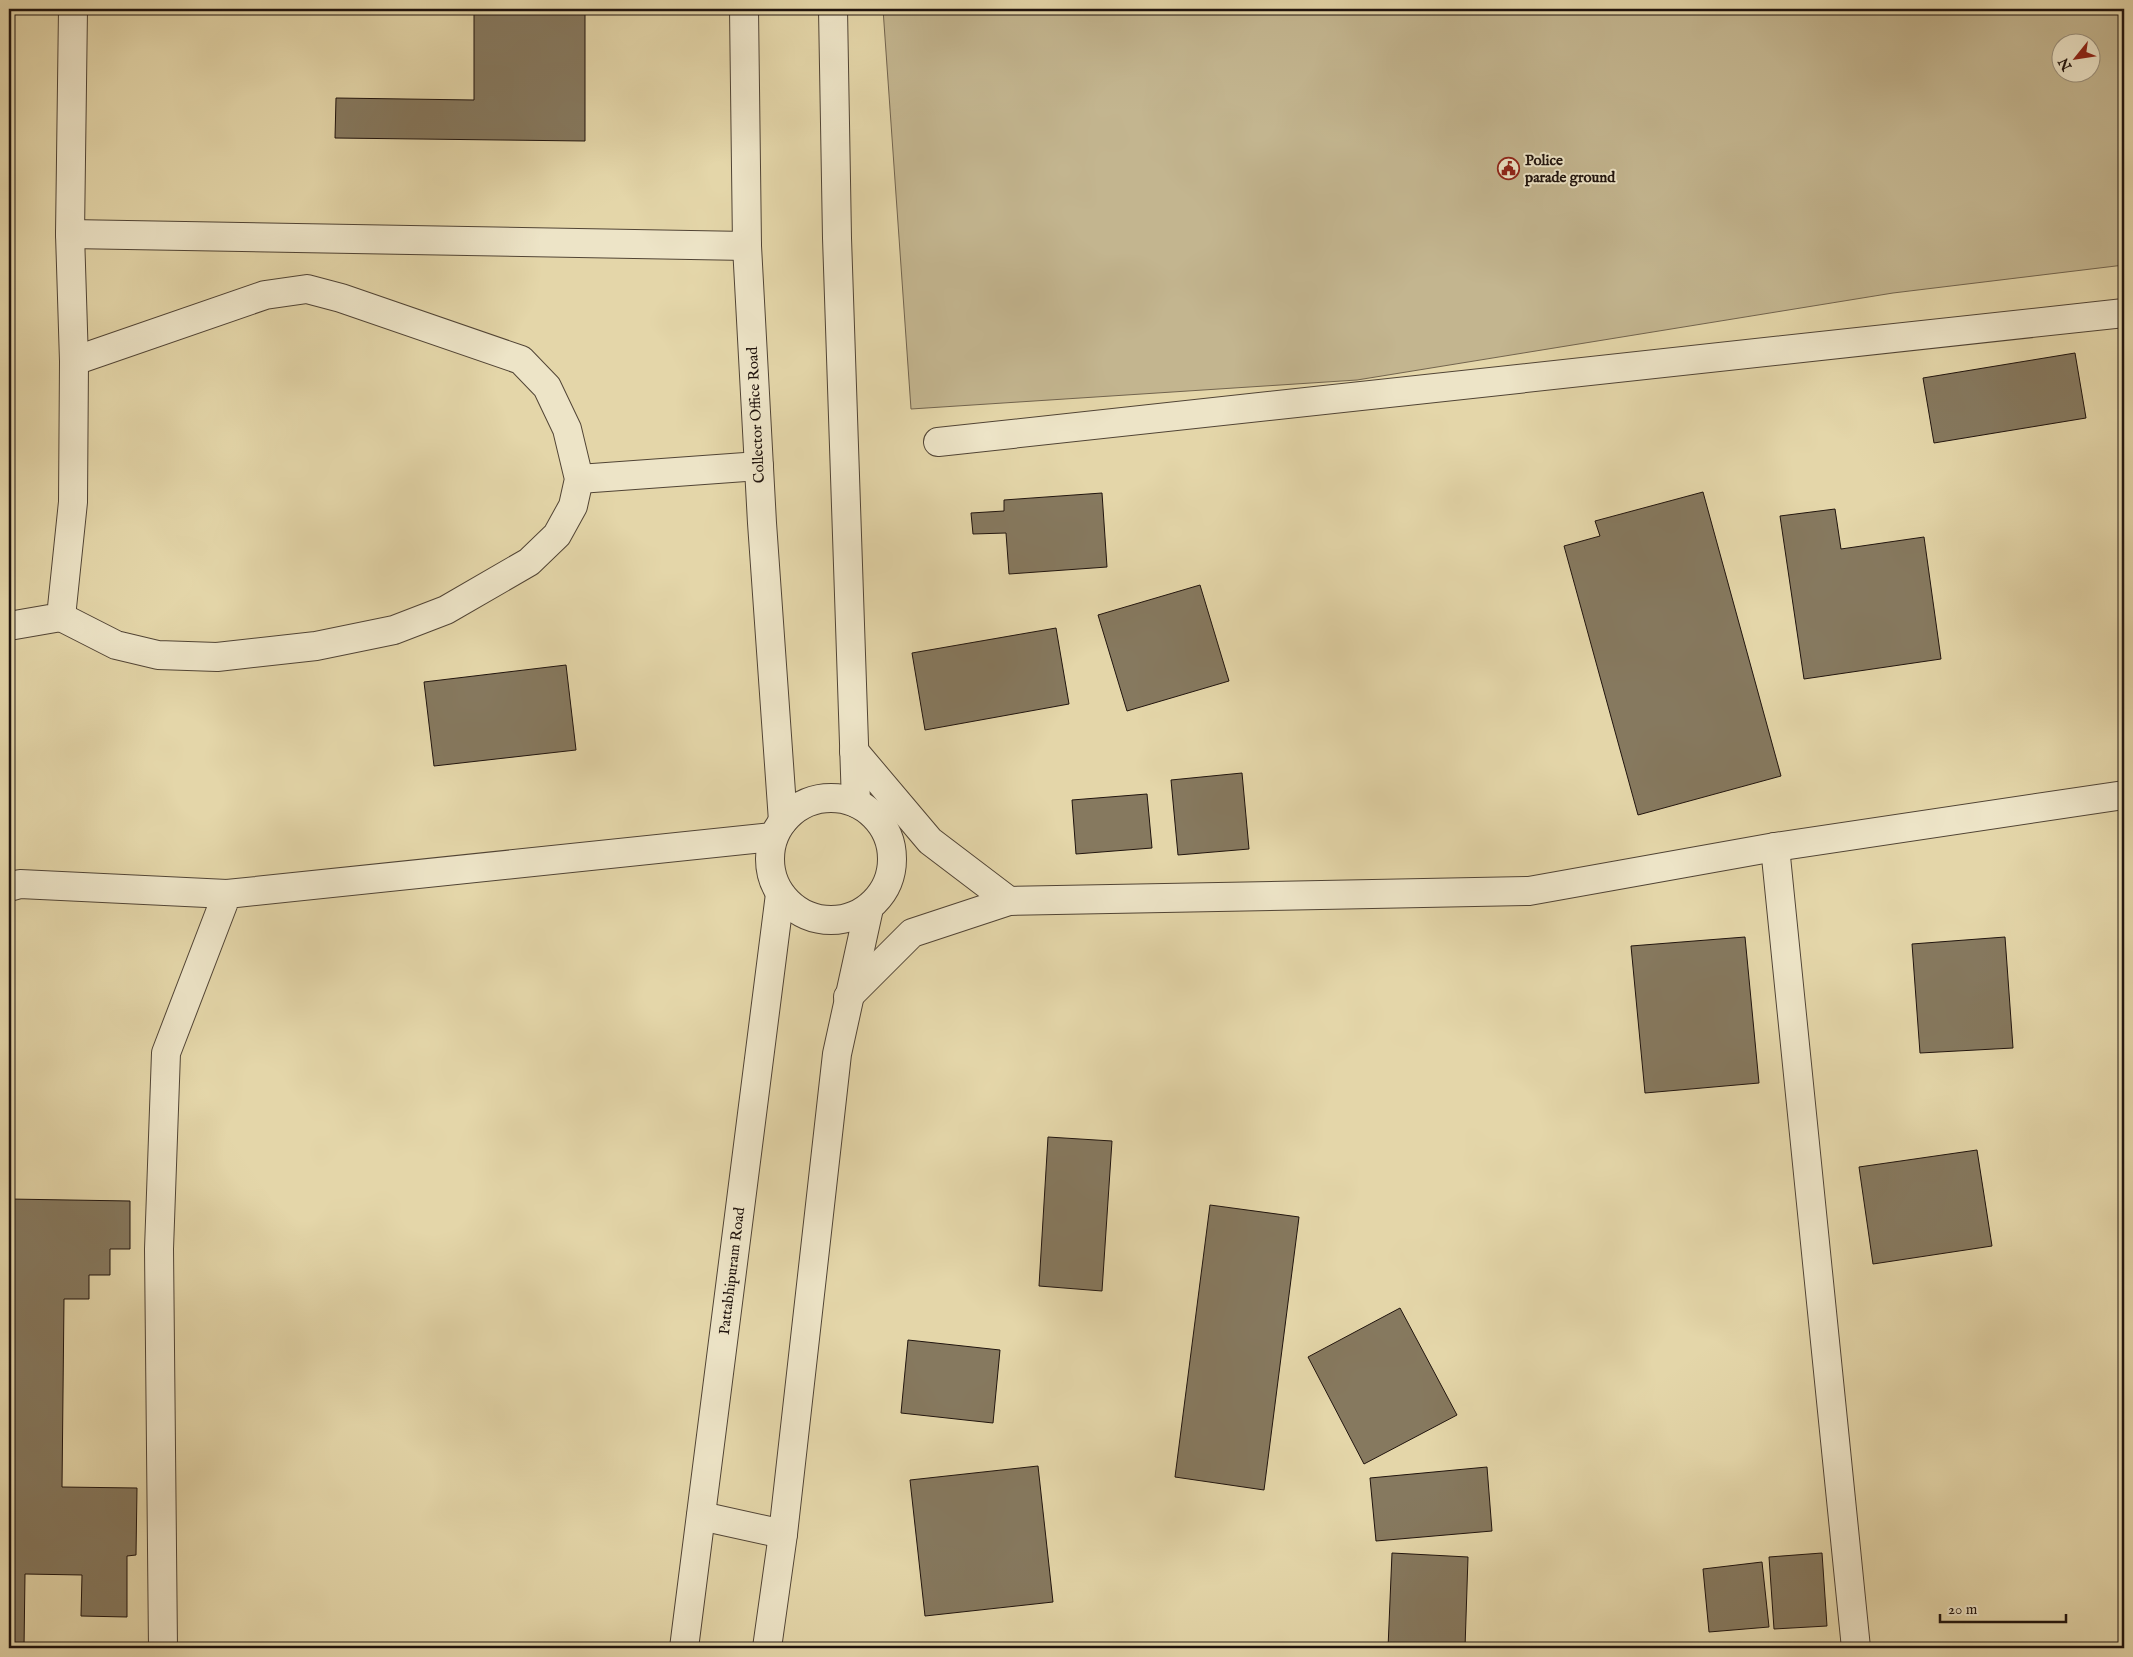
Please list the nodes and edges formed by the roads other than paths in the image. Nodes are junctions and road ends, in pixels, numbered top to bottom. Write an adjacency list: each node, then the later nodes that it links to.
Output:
1 (73, 9): 4 (street)
2 (744, 9): 5 (street, Collector Office Road)
3 (833, 9): 13 (street)
4 (70, 234): 5 (street); 7 (street)
5 (747, 246): 9 (street, Collector Office Road)
6 (2124, 313): 8 (street)
7 (74, 361): 10 (street); 11 (street)
8 (938, 442)
9 (759, 466): 10 (street); 16 (street, Collector Office Road)
10 (579, 479): 11 (street)
11 (61, 617): 12 (street)
12 (9, 626)
13 (854, 751): 15 (street); 21 (street)
14 (2124, 796): 17 (street)
15 (856, 804): 16 (street, Pattabhipuram Road); 22 (street, Pattabhipuram Road)
16 (778, 829): 19 (street); 20 (street, Pattabhipuram Road)
17 (1775, 847): 21 (street); 29 (street)
18 (9, 887): 19 (street)
19 (227, 894): 26 (street)
20 (780, 894): 22 (street, Pattabhipuram Road); 24 (street, Pattabhipuram Road)
21 (1009, 900): 23 (street)
22 (868, 908): 23 (street, Pattabhipuram Road)
23 (848, 997): 25 (street, Pattabhipuram Road)
24 (701, 1516): 25 (street); 27 (street, Pattabhipuram Road)
25 (783, 1534): 28 (street, Pattabhipuram Road)
26 (163, 1648)
27 (684, 1648)
28 (767, 1648)
29 (1856, 1648)

